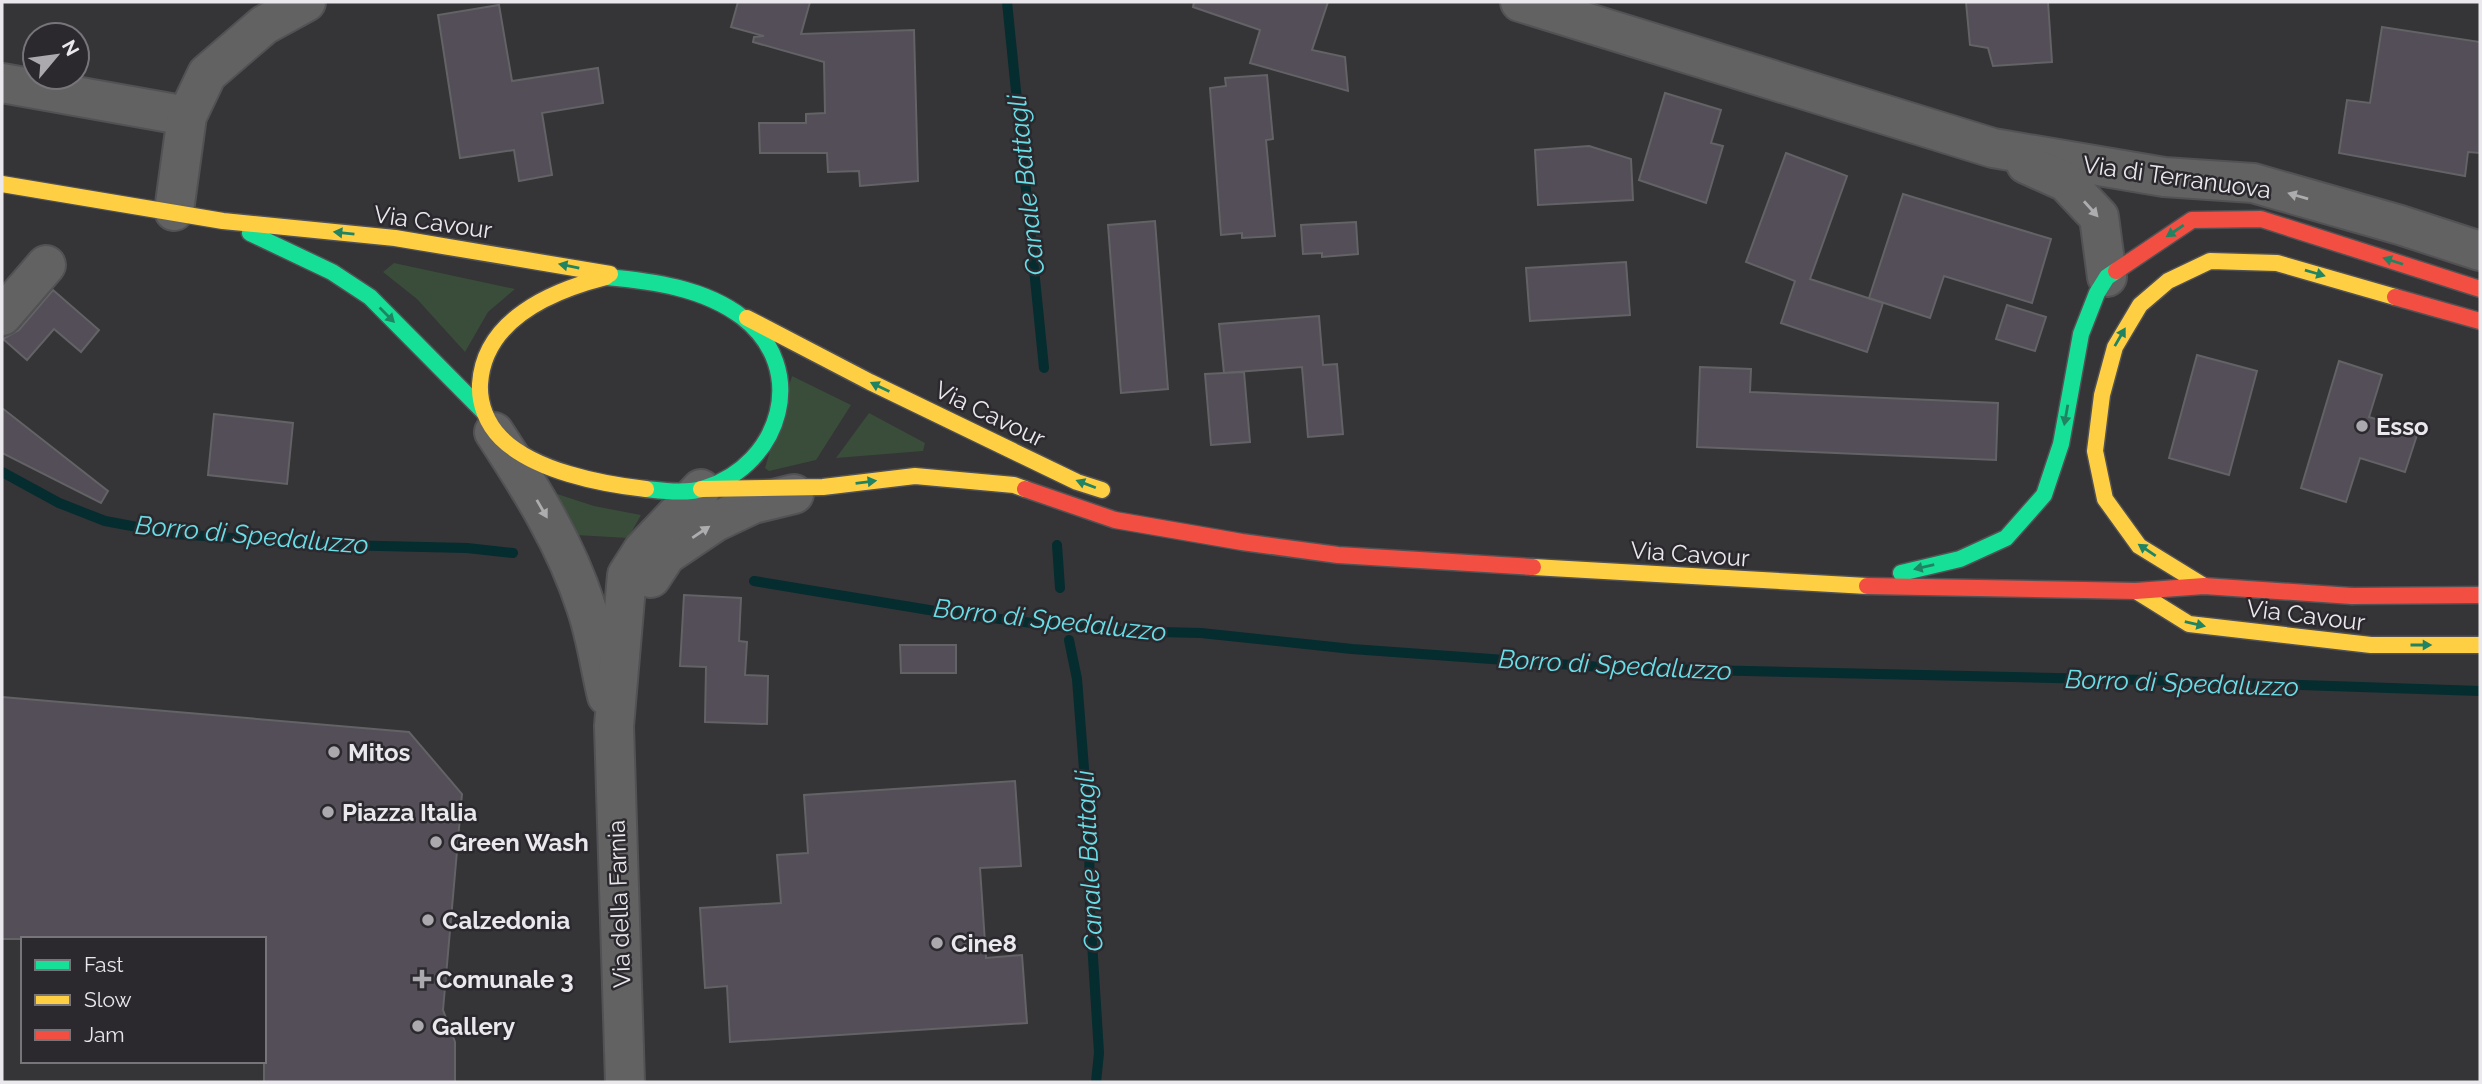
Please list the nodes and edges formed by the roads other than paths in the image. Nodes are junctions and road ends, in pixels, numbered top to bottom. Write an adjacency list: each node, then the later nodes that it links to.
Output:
1 (306, 2): 4 (street)
2 (1520, 2): 5 (street, Via di Terranuova)
3 (2, 83): 4 (street)
4 (187, 116): 7 (street)
5 (1993, 148): 9 (street, Via di Terranuova, one-way to 5); 11 (street, Via di Terranuova, one-way to 11)
6 (2, 184): 7 (main road, Via Cavour)
7 (174, 211): 8 (main road, Via Cavour)
8 (223, 221): 12 (main road, Via Cavour, one-way to 8); 17 (main road, Via Cavour, one-way to 17)
9 (2480, 251)
10 (46, 265): 15 (street)
11 (2107, 277): 13 (main road, one-way to 11); 23 (main road, one-way to 23)
12 (636, 279): 14 (main road, Via Cavour); 17 (main road, Via Cavour)
13 (2480, 289)
14 (728, 308): 19 (main road, Via Cavour); 20 (main road, Via Cavour, one-way to 14)
15 (2, 316)
16 (2480, 321): 24 (main road, one-way to 16)
17 (489, 421): 19 (main road, Via Cavour); 29 (street, Via della Farnia, one-way to 29)
18 (823, 487): 19 (main road, Via Cavour); 22 (main road, Via Cavour, one-way to 22); 27 (street, Via della Farnia, one-way to 18)
19 (701, 489): 27 (street, Via della Farnia)
20 (1115, 495)
21 (1153, 509): 22 (main road, Via Cavour)
22 (1242, 542): 23 (main road, Via Cavour)
23 (1840, 586): 25 (main road, Via Cavour)
24 (2204, 586): 25 (main road, Via Cavour); 26 (main road, Via Cavour)
25 (2136, 591): 28 (main road, Via Cavour, one-way to 28)
26 (2480, 595)
27 (625, 618): 29 (street, Via della Farnia)
28 (2480, 645)
29 (614, 726): 30 (street, Via della Farnia)
30 (625, 1082)

